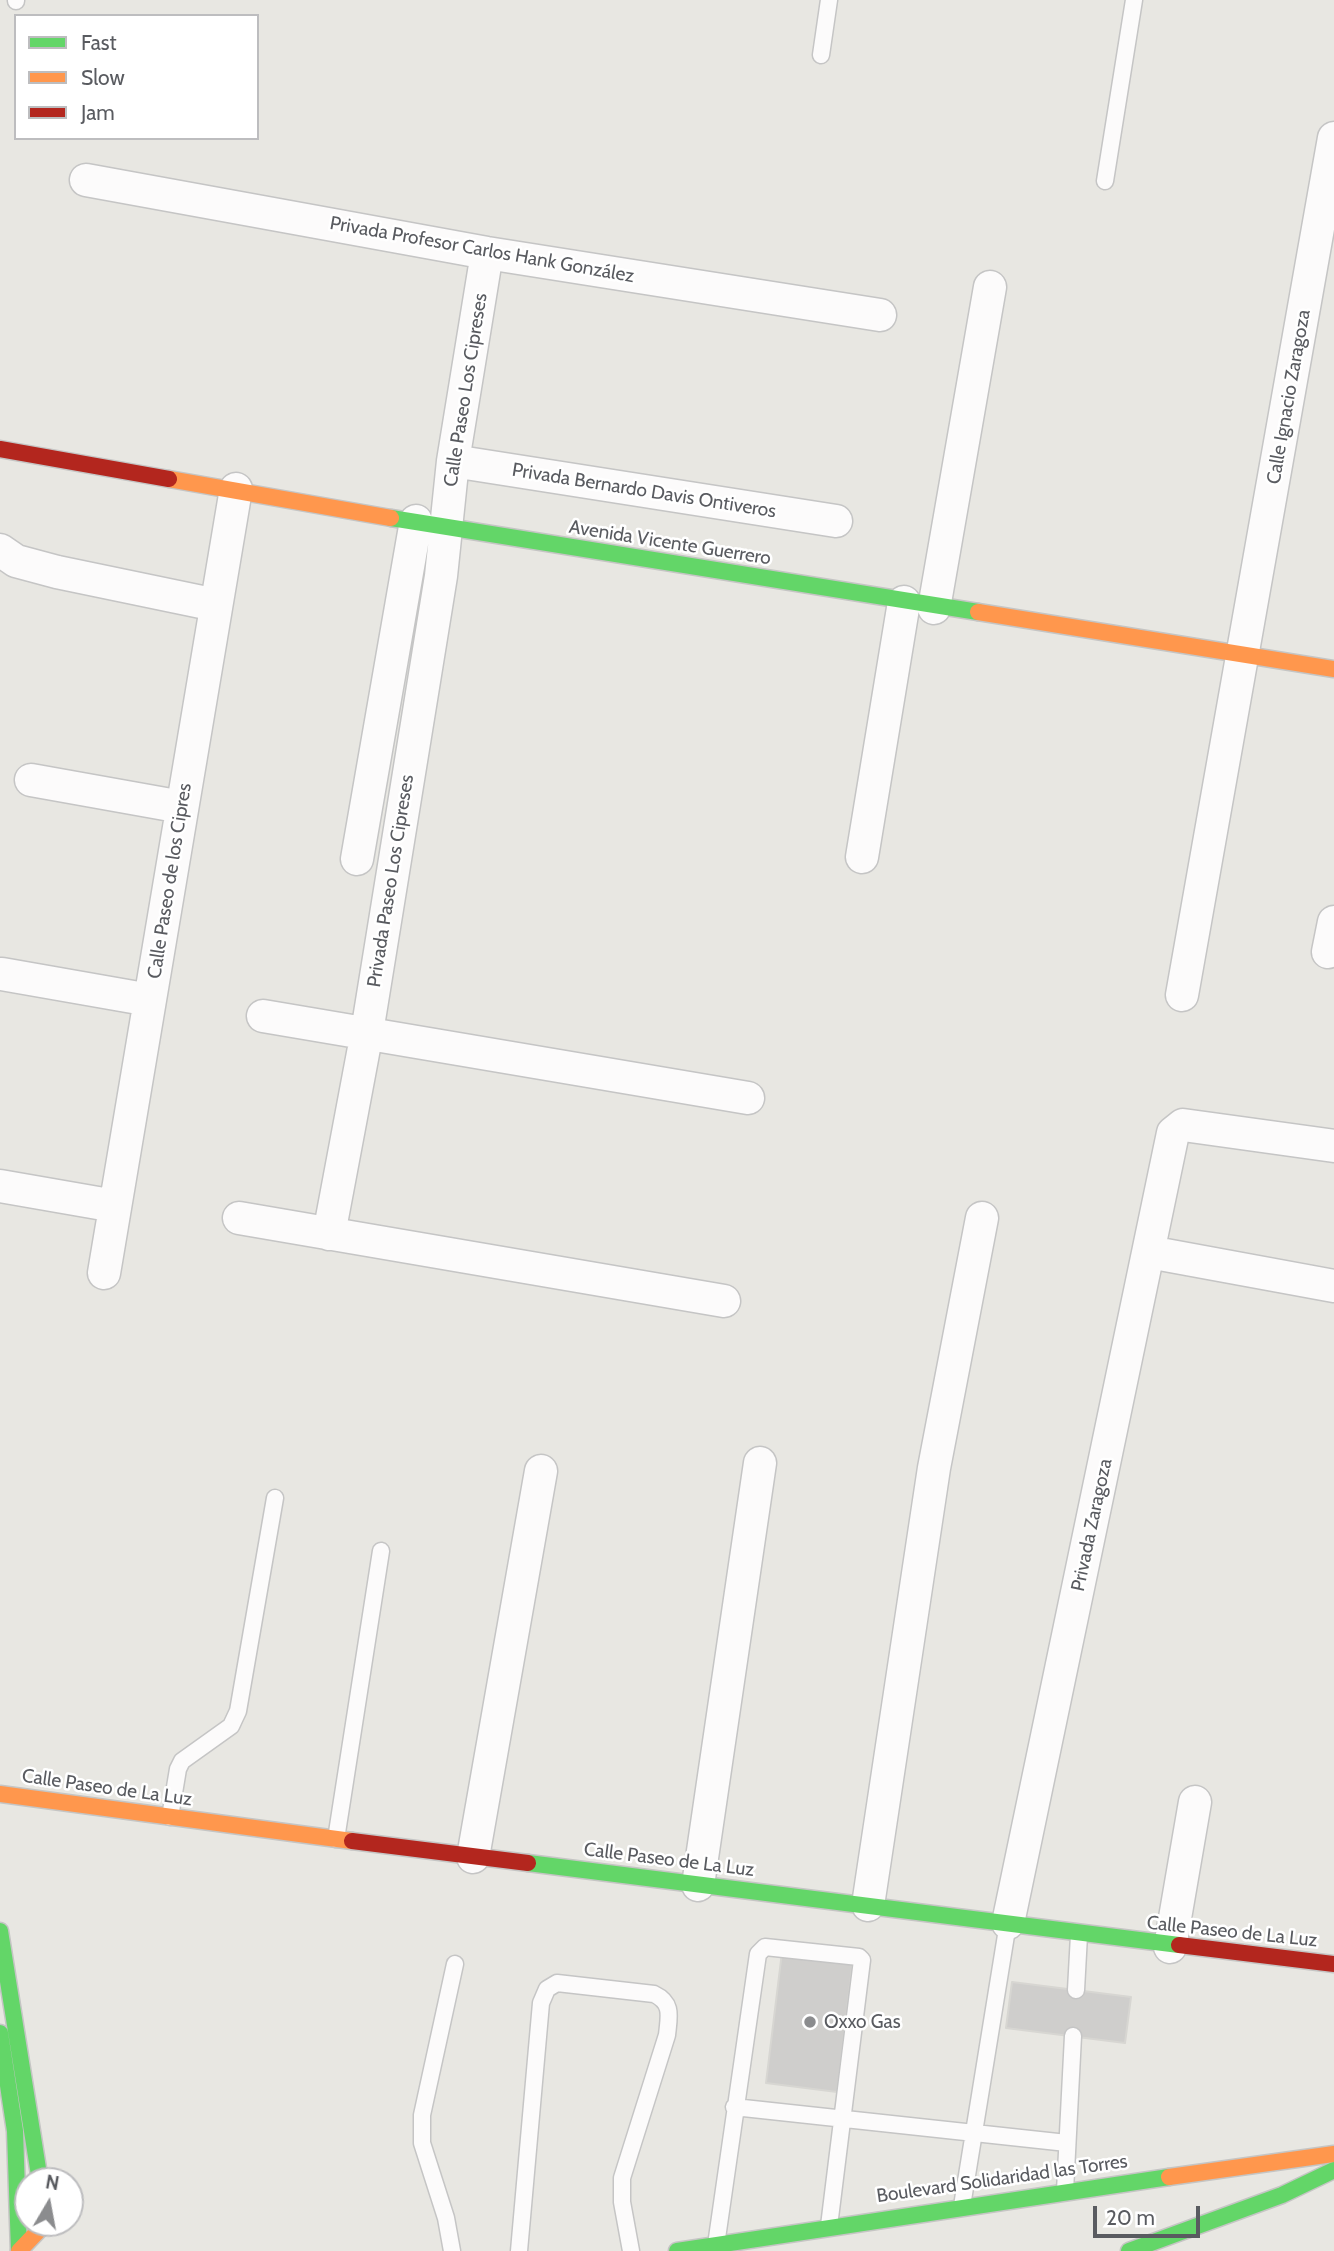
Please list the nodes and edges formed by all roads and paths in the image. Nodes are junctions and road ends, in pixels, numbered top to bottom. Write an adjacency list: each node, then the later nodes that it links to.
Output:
1 (830, 0): 3 (lane)
2 (1134, 0): 6 (lane)
3 (821, 55)
4 (1334, 138): 20 (street, Calle Ignacio Zaragoza)
5 (86, 180): 7 (street, Privada Profesor Carlos Hank González)
6 (1105, 181)
7 (487, 253): 9 (street, Privada Profesor Carlos Hank González); 11 (street, Calle Paseo Los Cipreses)
8 (990, 287): 19 (street)
9 (880, 315)
10 (0, 449): 12 (main road, Avenida Vicente Guerrero)
11 (453, 461): 14 (street, Privada Bernardo Davis Ontiveros); 15 (street, Calle Paseo Los Cipreses)
12 (236, 489): 13 (main road, Avenida Vicente Guerrero); 18 (street, Calle Paseo de los Cipres)
13 (416, 521): 15 (main road, Avenida Vicente Guerrero); 25 (street)
14 (836, 521)
15 (447, 528): 17 (main road, Avenida Vicente Guerrero); 30 (street, Privada Paseo Los Cipreses)
16 (0, 550): 18 (street)
17 (904, 602): 19 (main road, Avenida Vicente Guerrero); 24 (street)
18 (216, 605): 23 (street, Calle Paseo de los Cipres)
19 (934, 608): 20 (main road, Avenida Vicente Guerrero)
20 (1243, 655): 21 (main road, Avenida Vicente Guerrero); 27 (street, Calle Ignacio Zaragoza)
21 (1334, 669)
22 (31, 780): 23 (street)
23 (183, 807): 28 (street, Calle Paseo de los Cipres)
24 (862, 858)
25 (356, 859)
26 (2, 974): 28 (street)
27 (1182, 995)
28 (150, 1000): 34 (street, Calle Paseo de los Cipres)
29 (263, 1016): 30 (street)
30 (366, 1032): 31 (street); 37 (street, Privada Paseo Los Cipreses)
31 (748, 1098)
32 (1334, 1146): 38 (street, Privada Zaragoza)
33 (0, 1186): 34 (street)
34 (116, 1206): 39 (street, Calle Paseo de los Cipres)
35 (239, 1218): 37 (street)
36 (982, 1218): 52 (street)
37 (329, 1234): 41 (street)
38 (1149, 1252): 40 (street); 53 (street, Privada Zaragoza)
39 (104, 1273)
40 (1334, 1286)
41 (724, 1301)
42 (760, 1463): 51 (street)
43 (541, 1471): 50 (street)
44 (275, 1498): 48 (lane)
45 (381, 1551): 49 (lane)
46 (0, 1794): 48 (main road, Calle Paseo de La Luz)
47 (1195, 1802): 56 (street)
48 (170, 1817): 49 (main road, Calle Paseo de La Luz)
49 (336, 1839): 50 (main road, Calle Paseo de La Luz)
50 (473, 1857): 51 (main road, Calle Paseo de La Luz)
51 (698, 1885): 52 (main road, Calle Paseo de La Luz)
52 (867, 1905): 53 (main road, Calle Paseo de La Luz)
53 (1008, 1923): 55 (main road, Calle Paseo de La Luz); 64 (lane)
54 (0, 1931): 67 (main road)
55 (1079, 1935): 56 (main road, Calle Paseo de La Luz); 59 (lane)
56 (1170, 1947): 58 (main road, Calle Paseo de La Luz)
57 (455, 1964): 75 (lane)
58 (1334, 1964)
59 (1076, 1990)
60 (0, 2034): 74 (main road)
61 (1073, 2036): 65 (lane)
62 (734, 2107): 63 (lane); 63 (lane); 73 (lane)
63 (840, 2118): 64 (lane); 71 (lane)
64 (976, 2133): 65 (lane); 70 (lane)
65 (1067, 2143): 69 (lane)
66 (1334, 2154): 69 (main road, Boulevard Solidaridad las Torres)
67 (38, 2167)
68 (1334, 2170): 79 (main road)
69 (1065, 2193): 70 (main road, Boulevard Solidaridad las Torres)
70 (962, 2206): 71 (main road, Boulevard Solidaridad las Torres)
71 (829, 2226): 73 (main road, Boulevard Solidaridad las Torres)
72 (32, 2237): 74 (main road)
73 (716, 2245): 78 (main road, Boulevard Solidaridad las Torres)
74 (19, 2251)
75 (452, 2251)
76 (519, 2251): 77 (lane)
77 (631, 2251)
78 (677, 2251)
79 (1129, 2251)

